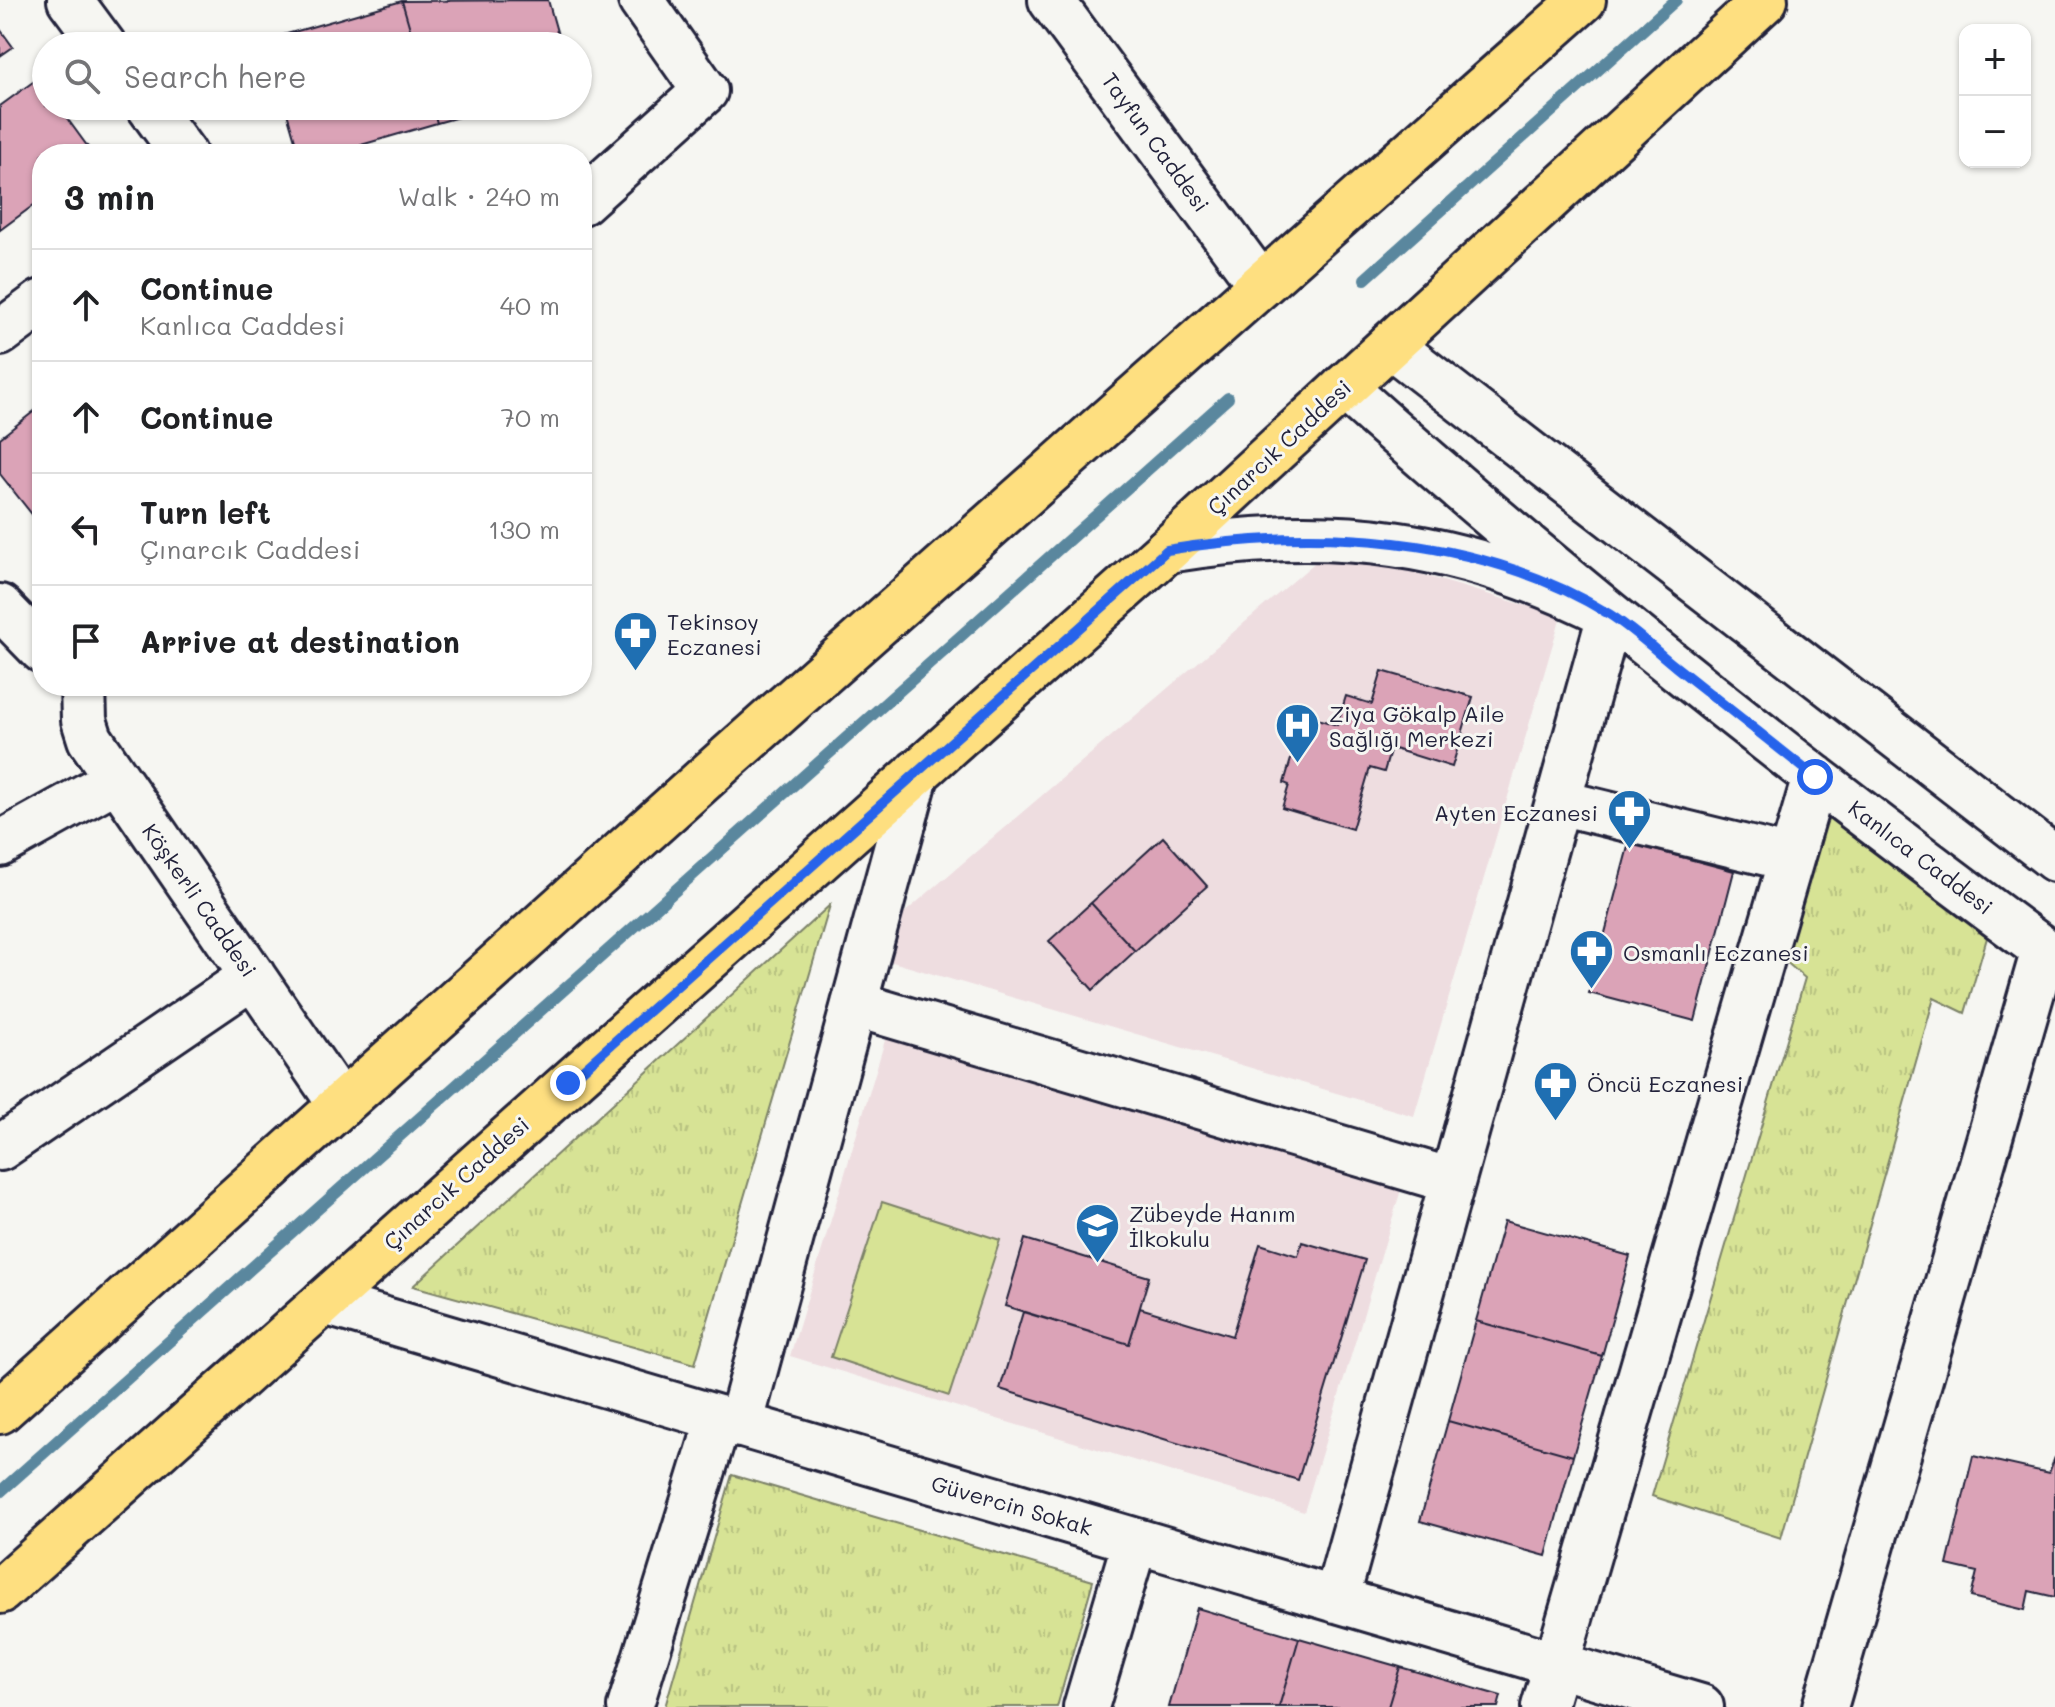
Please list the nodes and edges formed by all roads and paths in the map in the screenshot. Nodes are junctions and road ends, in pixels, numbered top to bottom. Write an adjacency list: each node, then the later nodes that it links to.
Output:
1 (70, 0): 6 (street)
2 (641, 0): 9 (street)
3 (1051, 0): 10 (street, Tayfun Caddesi)
4 (1583, 0): 10 (main road)
5 (1765, 0): 13 (main road, Çınarcık Caddesi)
6 (94, 32)
7 (159, 120): 8 (street)
8 (177, 144)
9 (592, 193)
10 (1261, 285): 30 (main road)
11 (32, 309): 12 (street)
12 (0, 333)
13 (1390, 345): 14 (main road, Çınarcık Caddesi); 26 (street)
14 (1344, 387): 15 (main road, Çınarcık Caddesi); 17 (street, Kanlıca Caddesi)
15 (1167, 550): 17 (street); 20 (main road, Çınarcık Caddesi)
16 (0, 607): 18 (street)
17 (1610, 615): 21 (street, Kanlıca Caddesi); 23 (street)
18 (32, 640)
19 (83, 696): 22 (street, Köşkerli Caddesi)
20 (917, 772): 29 (street); 33 (main road, Çınarcık Caddesi)
21 (1815, 777): 25 (street); 27 (street, Kanlıca Caddesi)
22 (117, 779): 24 (street); 28 (street, Köşkerli Caddesi)
23 (1558, 802): 25 (street); 32 (street)
24 (0, 844)
25 (1791, 859): 39 (street)
26 (2055, 859)
27 (2050, 954): 44 (street)
28 (253, 976): 30 (street, Köşkerli Caddesi); 31 (street)
29 (854, 1004): 32 (street); 35 (street)
30 (341, 1105): 34 (main road)
31 (0, 1148)
32 (1452, 1181): 38 (street)
33 (324, 1302): 35 (street, Güvercin Sokak); 37 (main road, Çınarcık Caddesi)
34 (0, 1411)
35 (729, 1421): 36 (street, Güvercin Sokak); 40 (street)
36 (1135, 1541): 38 (street, Güvercin Sokak); 41 (street)
37 (0, 1591)
38 (1336, 1600): 39 (street, Güvercin Sokak)
39 (1556, 1665): 42 (street); 43 (street, Güvercin Sokak)
40 (630, 1707)
41 (1086, 1707)
42 (1544, 1707)
43 (1701, 1707)
44 (1825, 1707)

